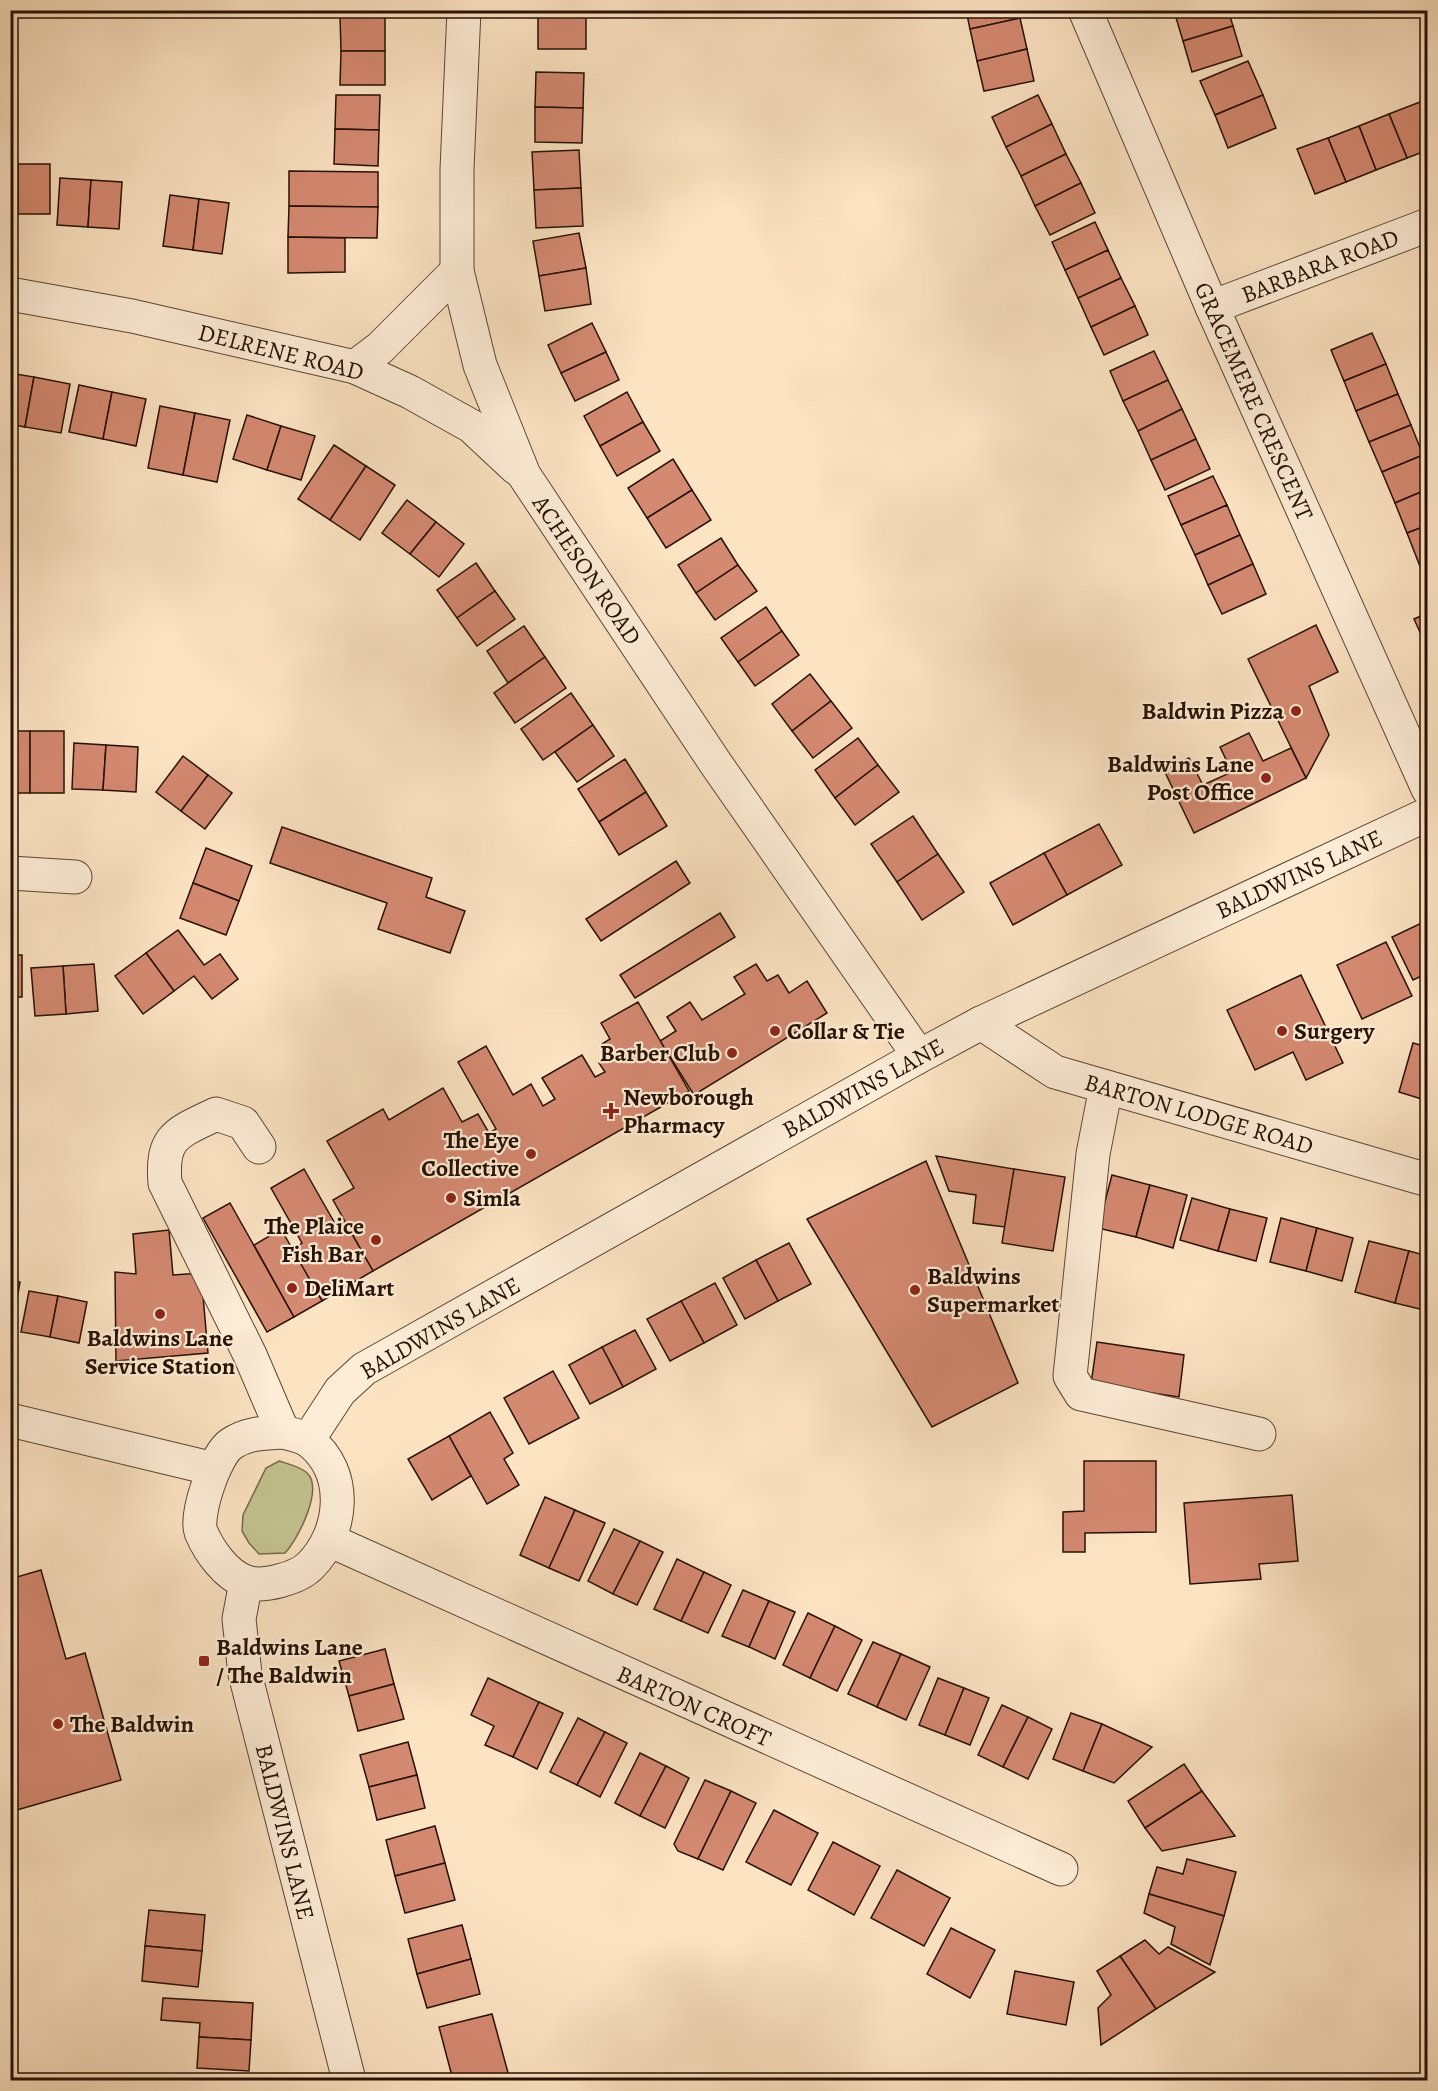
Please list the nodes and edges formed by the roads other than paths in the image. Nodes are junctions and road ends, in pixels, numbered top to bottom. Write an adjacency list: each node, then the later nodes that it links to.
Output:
1 (464, 10): 4 (street, ACHESON ROAD)
2 (1085, 10): 6 (street, GRACEMERE CRESCENT)
3 (1428, 225): 6 (street, BARBARA ROAD)
4 (457, 272): 7 (street); 8 (street, ACHESON ROAD)
5 (10, 294): 7 (street, DELRENE ROAD)
6 (1212, 307): 9 (street, GRACEMERE CRESCENT)
7 (355, 367): 8 (street, DELRENE ROAD)
8 (524, 475): 14 (street, ACHESON ROAD)
9 (1428, 789)
10 (1428, 814): 13 (street, BALDWINS LANE)
11 (10, 873): 12 (street)
12 (75, 878)
13 (981, 1023): 14 (street, BALDWINS LANE); 15 (street, BARTON LODGE ROAD)
14 (916, 1058): 20 (street, BALDWINS LANE)
15 (1106, 1087): 17 (street, BARTON LODGE ROAD); 19 (street)
16 (259, 1147): 20 (street)
17 (1428, 1180)
18 (10, 1420): 21 (street)
19 (1259, 1434)
20 (296, 1436): 21 (street); 22 (street)
21 (214, 1470): 23 (street)
22 (329, 1540): 23 (street); 24 (street, BARTON CROFT)
23 (246, 1582): 25 (street, BALDWINS LANE)
24 (1061, 1869)
25 (349, 2080)

